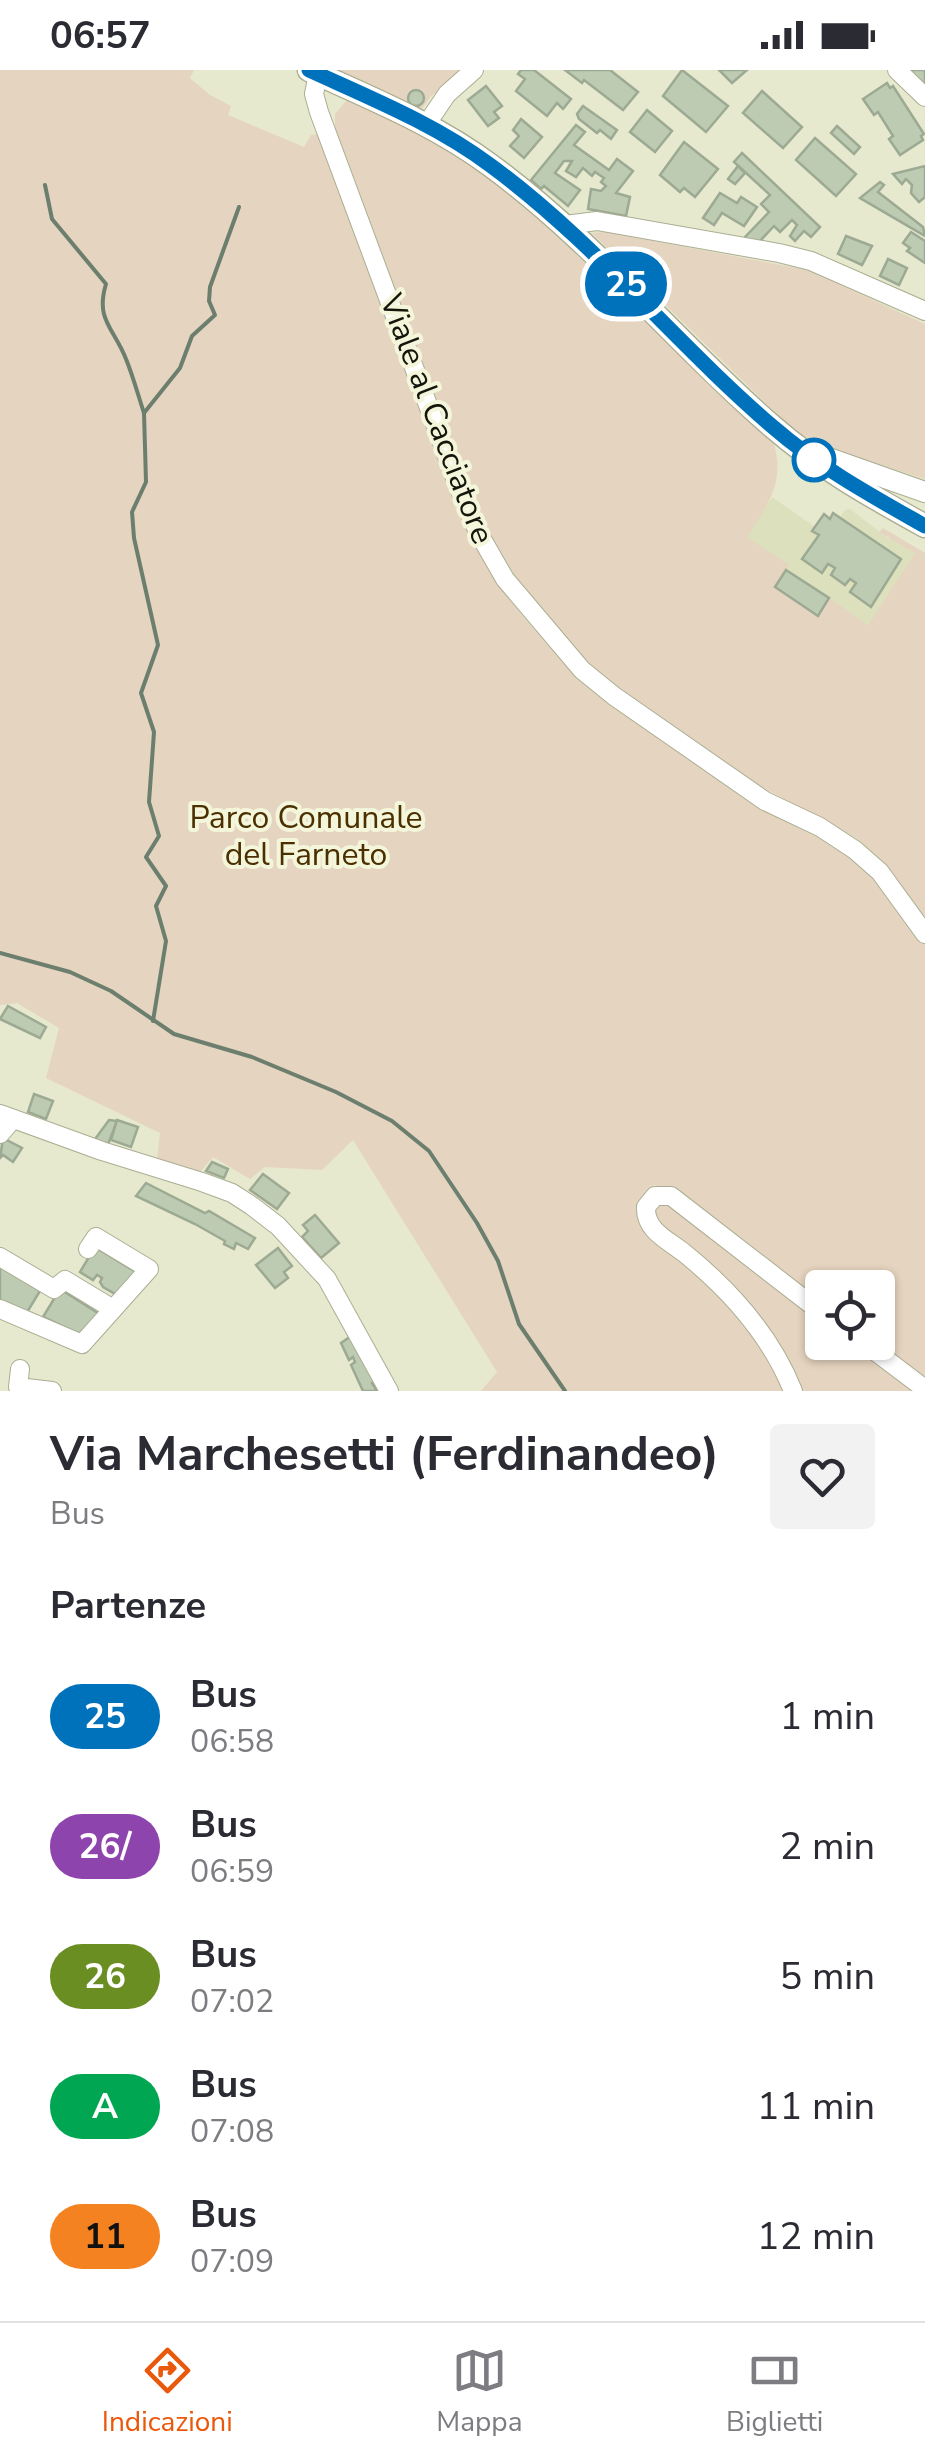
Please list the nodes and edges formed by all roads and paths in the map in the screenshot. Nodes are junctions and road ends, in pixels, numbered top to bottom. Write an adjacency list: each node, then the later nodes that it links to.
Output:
1 (474, 70): 5 (street)
2 (897, 70): 4 (street)
3 (321, 76): 5 (main road); 11 (street, Viale al Cacciatore)
4 (925, 97)
5 (426, 125): 6 (main road)
6 (565, 225): 7 (street); 8 (main road)
7 (925, 312)
8 (796, 446): 9 (street); 10 (main road)
9 (925, 492)
10 (920, 520)
11 (925, 934)
12 (6, 1116): 13 (street); 23 (street)
13 (0, 1134)
14 (88, 1250): 18 (street)
15 (0, 1257): 18 (street)
16 (805, 1300): 24 (street)
17 (0, 1309): 18 (street)
18 (113, 1309)
19 (887, 1360): 21 (street)
20 (20, 1370): 22 (street)
21 (925, 1389)
22 (52, 1391)
23 (389, 1391)
24 (794, 1391)

